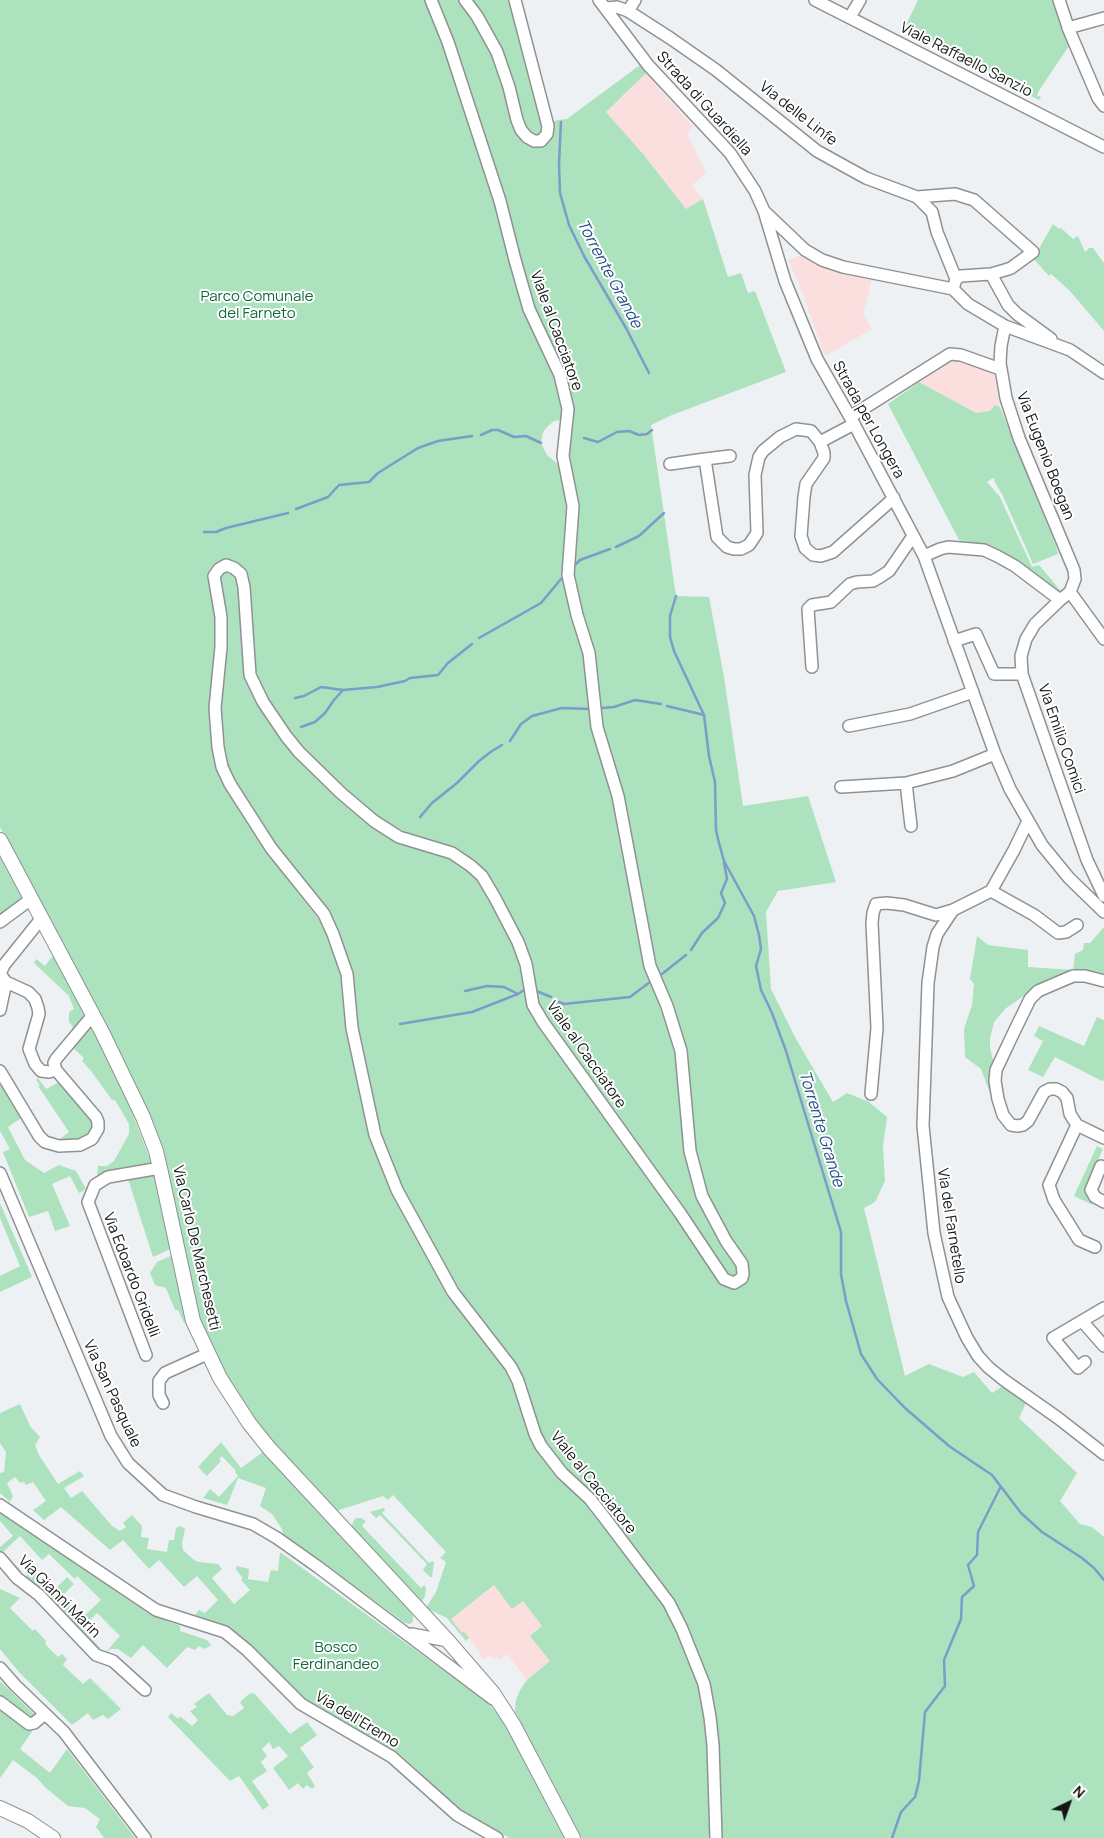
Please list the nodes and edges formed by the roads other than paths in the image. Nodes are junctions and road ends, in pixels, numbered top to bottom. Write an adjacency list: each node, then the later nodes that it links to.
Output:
1 (431, 0): 90 (street, Viale al Cacciatore)
2 (465, 0): 3 (street)
3 (516, 0)
4 (635, 0): 9 (street)
5 (816, 0): 10 (street, Viale Raffaello Sanzio)
6 (860, 0): 10 (street)
7 (1059, 0): 12 (street)
8 (603, 4): 9 (street, Via delle Linfe); 16 (street, Strada di Guardiella)
9 (628, 11): 15 (street, Via delle Linfe)
10 (850, 18): 14 (street, Viale Raffaello Sanzio)
11 (1104, 18): 12 (street)
12 (1068, 28): 13 (street)
13 (1104, 106)
14 (1104, 147)
15 (917, 197): 17 (street); 18 (street, Via delle Linfe)
16 (764, 211): 18 (street, Strada di Guardiella); 23 (street, Strada per Longera)
17 (991, 274): 18 (street); 20 (street)
18 (954, 284): 19 (street)
19 (1005, 326): 20 (street); 21 (street, Via Eugenio Boegan)
20 (1060, 346): 22 (street)
21 (1000, 369): 23 (street); 31 (street, Via Eugenio Boegan)
22 (1104, 373)
23 (852, 420): 24 (street); 28 (street, Strada per Longera)
24 (820, 442): 26 (street); 28 (street)
25 (730, 456): 26 (street)
26 (706, 459): 27 (street)
27 (670, 464)
28 (894, 498): 29 (street, Strada per Longera)
29 (913, 536): 30 (street, Strada per Longera); 35 (street)
30 (924, 556): 32 (street); 34 (street, Strada per Longera)
31 (1070, 592): 32 (street, Via Emilio Comici); 33 (street)
32 (1060, 600): 36 (street, Via Emilio Comici)
33 (1104, 639)
34 (954, 641): 36 (street); 37 (street, Strada per Longera)
35 (812, 667)
36 (1022, 674): 46 (street, Via Emilio Comici)
37 (973, 692): 38 (street); 39 (street, Strada per Longera)
38 (849, 726)
39 (995, 754): 40 (street); 42 (street, Strada per Longera)
40 (906, 783): 41 (street); 43 (street)
41 (841, 787)
42 (1028, 822): 45 (street); 49 (street, Strada per Longera)
43 (911, 826)
44 (0, 840): 47 (main road, Via Carlo De Marchesetti)
45 (991, 891): 48 (street, Via del Farnetello); 52 (street)
46 (1104, 896)
47 (30, 899): 50 (main road, Via Carlo De Marchesetti); 51 (street)
48 (953, 910): 59 (street, Via del Farnetello); 74 (street, Via del Farnetello)
49 (1104, 912)
50 (42, 919): 53 (street); 56 (main road, Via Carlo De Marchesetti)
51 (0, 922)
52 (1077, 925)
53 (2, 977): 55 (street); 57 (street)
54 (1104, 981): 60 (street)
55 (0, 1010)
56 (93, 1015): 57 (street); 63 (main road, Via Carlo De Marchesetti)
57 (56, 1070): 58 (street)
58 (0, 1071)
59 (871, 1094)
60 (1077, 1125): 61 (street); 66 (street)
61 (1104, 1138)
62 (1103, 1165): 65 (street)
63 (160, 1168): 70 (main road, Via Carlo De Marchesetti); 71 (street, Via Edoardo Gridelli)
64 (0, 1173): 78 (street, Via San Pasquale)
65 (1104, 1202)
66 (1095, 1247)
67 (1104, 1308): 68 (street)
68 (1082, 1321): 69 (street); 72 (street)
69 (1104, 1346)
70 (207, 1354): 73 (street); 77 (main road, Via Carlo De Marchesetti)
71 (146, 1355)
72 (1085, 1362)
73 (163, 1403)
74 (1104, 1454)
75 (0, 1505): 88 (street, Via dell'Eremo)
76 (0, 1558): 81 (street, Via Gianni Marin)
77 (421, 1612): 78 (street); 79 (main road, Via Carlo De Marchesetti)
78 (405, 1632): 79 (street); 83 (street, Via San Pasquale)
79 (448, 1641): 83 (main road, Via Carlo De Marchesetti)
80 (0, 1668): 84 (street)
81 (145, 1690)
82 (0, 1702): 84 (street)
83 (502, 1707): 89 (main road)
84 (45, 1714): 87 (street)
85 (0, 1808): 86 (main road)
86 (54, 1838)
87 (145, 1838)
88 (497, 1838)
89 (573, 1838)
90 (716, 1838)

